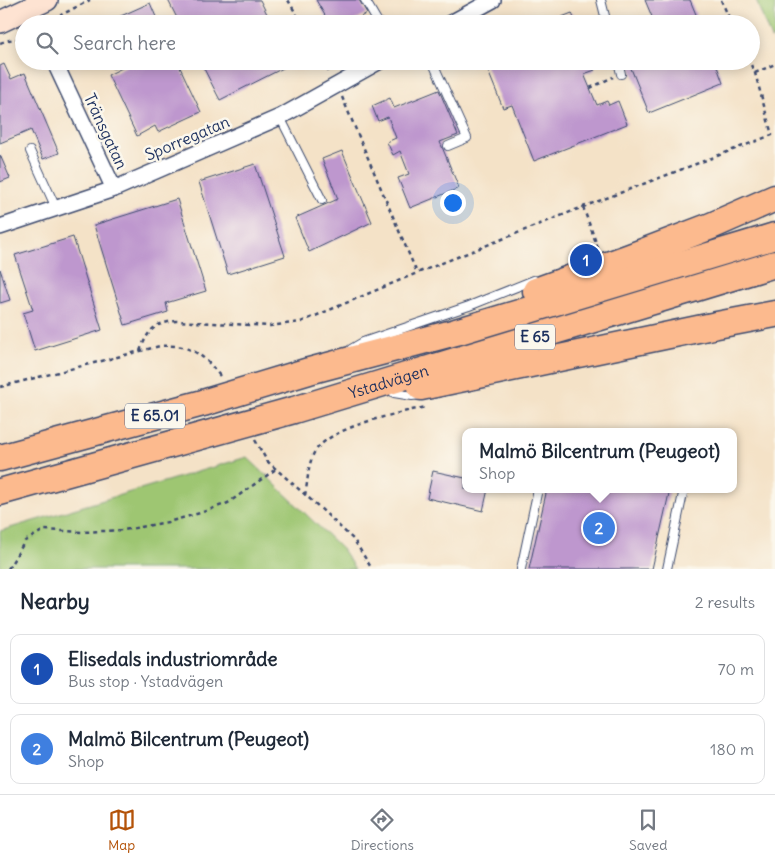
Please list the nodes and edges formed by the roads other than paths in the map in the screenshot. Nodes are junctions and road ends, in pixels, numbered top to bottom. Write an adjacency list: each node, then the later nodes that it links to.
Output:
1 (365, 0): 6 (lane)
2 (493, 0): 7 (street)
3 (601, 0): 8 (lane)
4 (38, 11): 5 (street)
5 (24, 15)
6 (374, 15)
7 (466, 15)
8 (605, 15)
9 (15, 18): 10 (street)
10 (0, 22)
11 (62, 70): 19 (street, Tränsgatan)
12 (364, 70): 16 (street, Sporregatan)
13 (436, 70): 17 (lane)
14 (620, 70): 15 (lane)
15 (621, 74)
16 (280, 116): 19 (street, Sporregatan); 21 (lane)
17 (448, 146)
18 (30, 152): 22 (lane)
19 (114, 188): 22 (street, Sporregatan)
20 (775, 198): 24 (lane); 30 (highway)
21 (322, 200)
22 (56, 208): 23 (street, Sporregatan)
23 (0, 227)
24 (682, 228)
25 (775, 236): 32 (highway, Ystadvägen / E 65)
26 (775, 264): 35 (highway, Ystadvägen / E 65)
27 (542, 276): 30 (lane)
28 (775, 314): 29 (highway)
29 (717, 325): 31 (lane); 33 (highway)
30 (340, 355): 32 (highway)
31 (605, 357)
32 (309, 371): 36 (highway, Ystadvägen / E 65.01)
33 (394, 393): 34 (lane, Ystadvägen); 35 (highway)
34 (431, 394)
35 (294, 410): 37 (highway, Ystadvägen / E 65.01)
36 (0, 458)
37 (0, 492)
38 (537, 493): 40 (lane)
39 (683, 493): 41 (lane)
40 (521, 569)
41 (667, 569)

